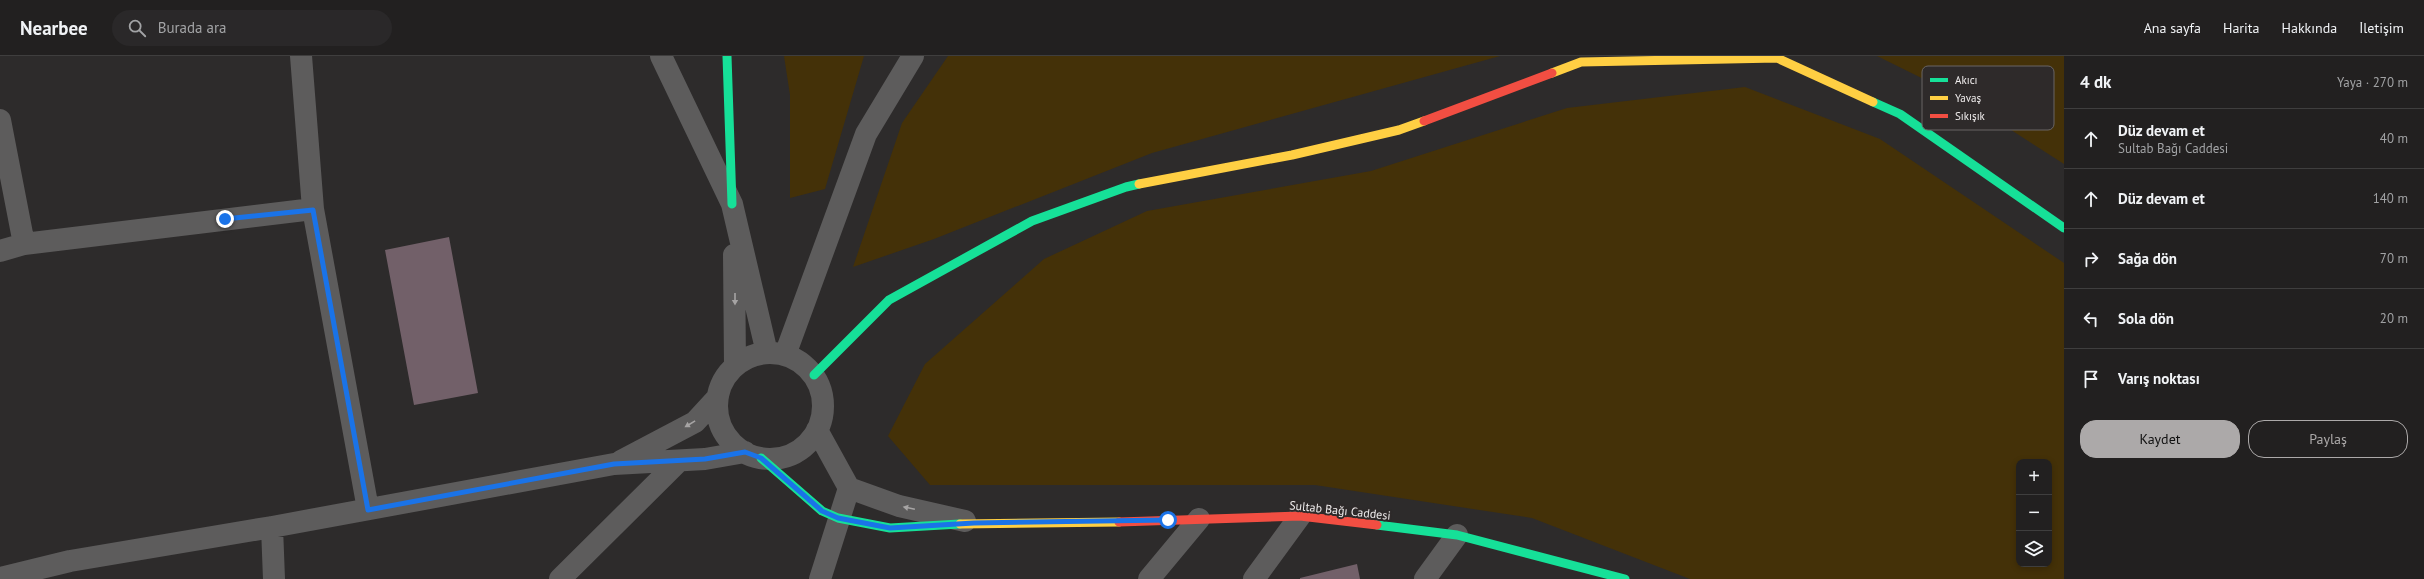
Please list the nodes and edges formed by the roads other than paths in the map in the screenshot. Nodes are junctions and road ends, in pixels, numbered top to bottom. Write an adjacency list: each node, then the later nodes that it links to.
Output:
1 (301, 56): 9 (street)
2 (661, 56): 8 (street)
3 (727, 56): 8 (street)
4 (913, 56): 13 (street)
5 (0, 120): 11 (street)
6 (1922, 129): 15 (street)
7 (1923, 130): 10 (street)
8 (732, 204): 13 (street); 14 (street, one-way to 14)
9 (313, 210): 11 (street); 22 (street)
10 (2064, 228)
11 (24, 244): 12 (street)
12 (0, 251)
13 (776, 354): 14 (street); 15 (street)
14 (735, 366): 16 (street)
15 (814, 375): 17 (street)
16 (718, 397): 18 (street); 20 (street, one-way to 20)
17 (817, 430): 18 (street); 21 (street)
18 (753, 455): 19 (street); 24 (street, Sultab Bağı Caddesi)
19 (679, 461): 20 (street); 32 (street)
20 (614, 464): 22 (street)
21 (849, 488): 24 (street); 26 (street, one-way to 21)
22 (368, 510): 27 (street)
23 (1300, 516): 25 (street, Sultab Bağı Caddesi); 28 (street, Sultab Bağı Caddesi); 35 (street)
24 (838, 518): 26 (street, Sultab Bağı Caddesi); 33 (street)
25 (1199, 519): 26 (street, Sultab Bağı Caddesi); 34 (street)
26 (974, 523)
27 (272, 527): 30 (street); 31 (street)
28 (1457, 535): 29 (street, Sultab Bağı Caddesi); 36 (street)
29 (1613, 577)
30 (0, 578)
31 (274, 579)
32 (560, 579)
33 (820, 579)
34 (1149, 579)
35 (1254, 579)
36 (1425, 579)

